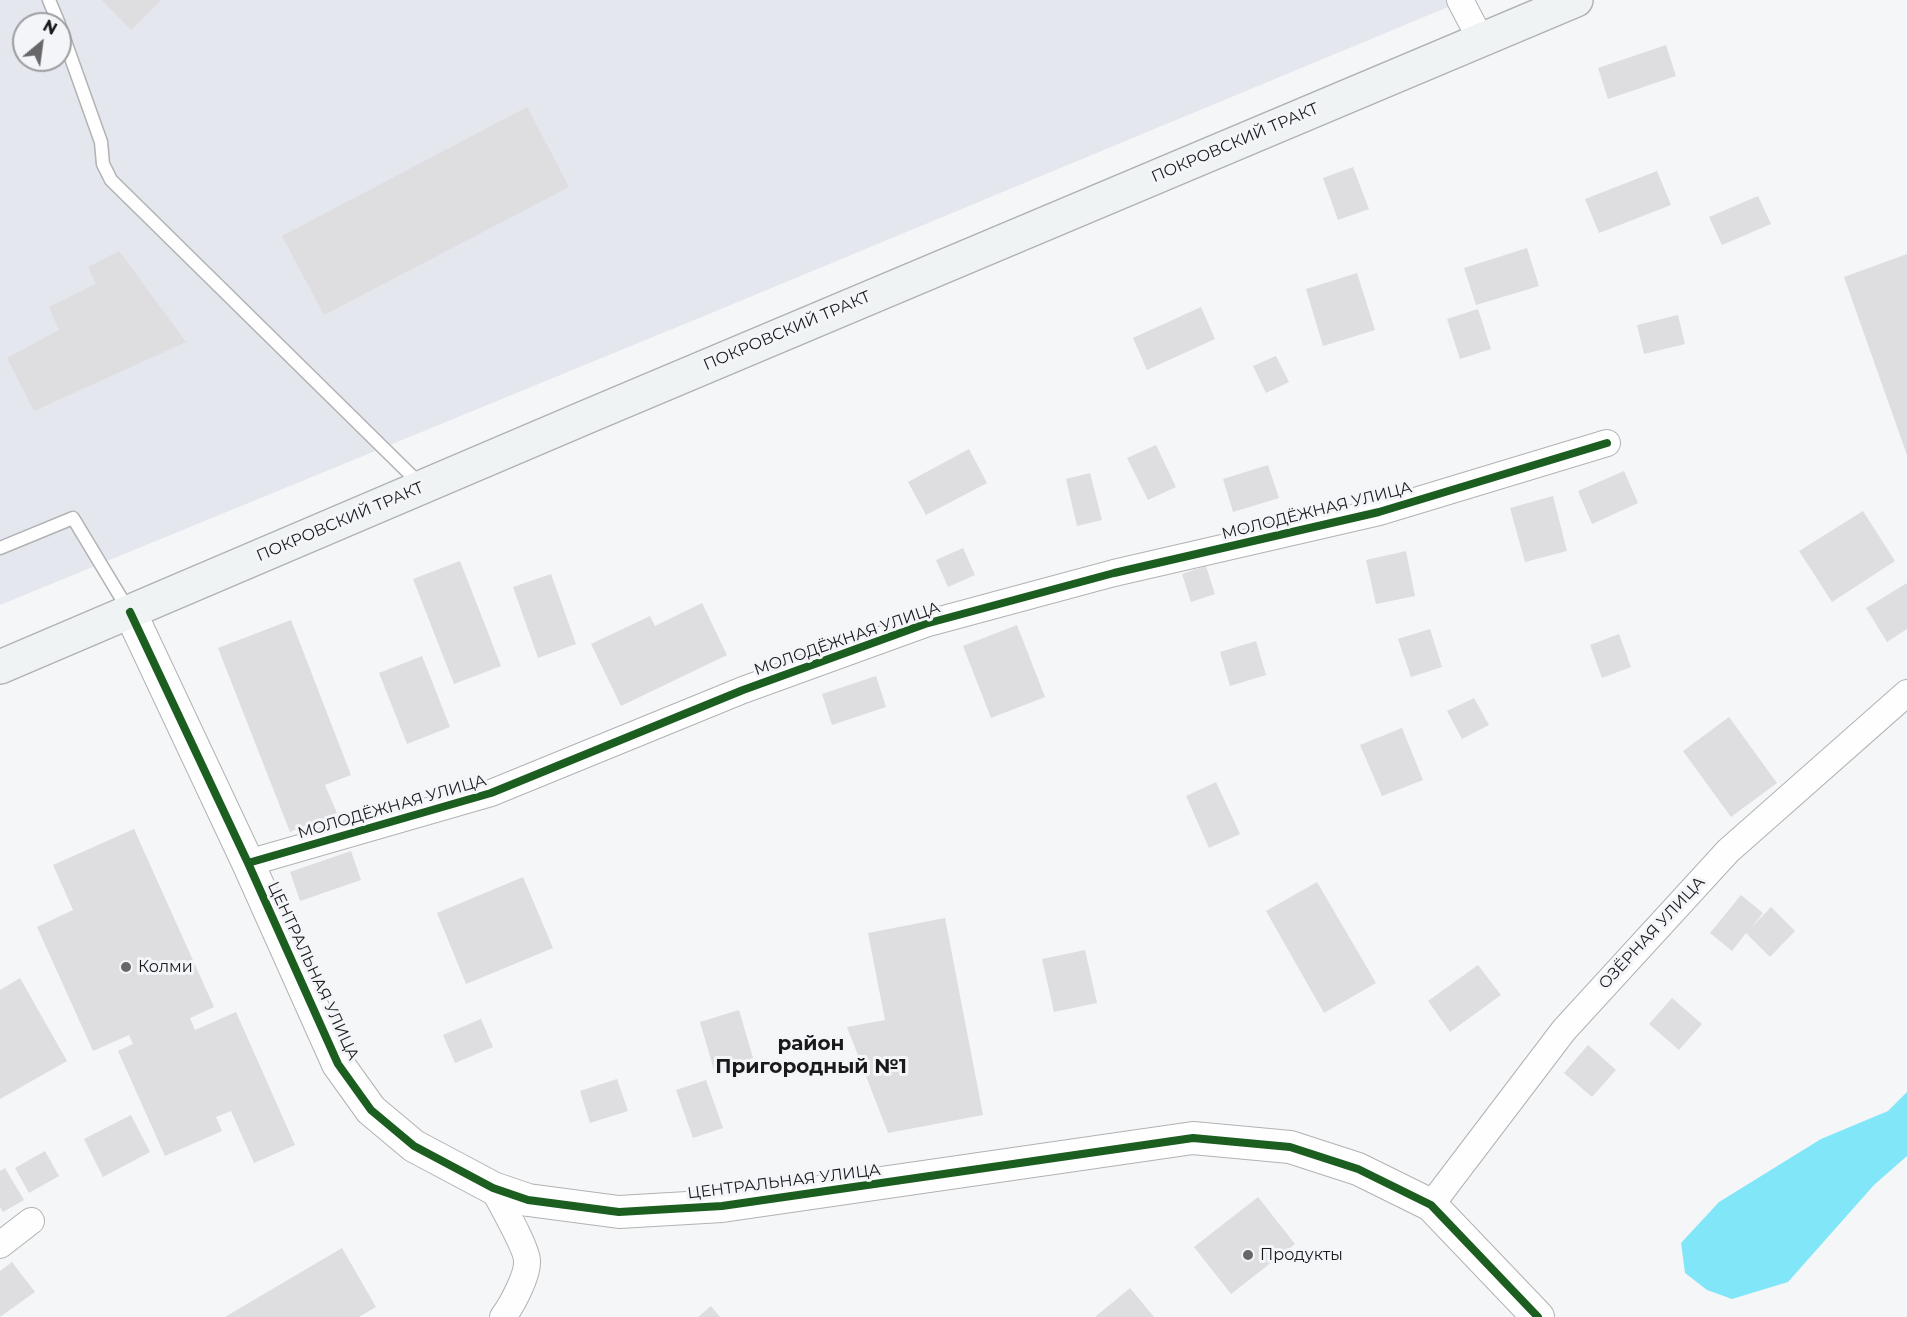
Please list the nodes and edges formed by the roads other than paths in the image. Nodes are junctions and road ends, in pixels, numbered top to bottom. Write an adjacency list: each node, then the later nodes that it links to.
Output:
1 (1460, 0): 3 (street)
2 (1576, 0): 3 (main road, ПОКРОВСКИЙ ТРАКТ)
3 (1481, 40): 6 (main road, ПОКРОВСКИЙ ТРАКТ)
4 (72, 62): 6 (lane)
5 (1607, 443): 11 (street, МОЛОДЁЖНАЯ УЛИЦА)
6 (423, 487): 8 (main road, ПОКРОВСКИЙ ТРАКТ)
7 (0, 548): 8 (lane)
8 (130, 612): 9 (main road, ПОКРОВСКИЙ ТРАКТ); 11 (street, ЦЕНТРАЛЬНАЯ УЛИЦА)
9 (0, 668)
10 (1907, 693): 13 (street, ОЗЁРНАЯ УЛИЦА)
11 (248, 863): 12 (street, ЦЕНТРАЛЬНАЯ УЛИЦА)
12 (493, 1188): 13 (street, ЦЕНТРАЛЬНАЯ УЛИЦА); 16 (street)
13 (1431, 1205): 17 (street, ЦЕНТРАЛЬНАЯ УЛИЦА)
14 (31, 1221): 15 (street)
15 (0, 1245)
16 (503, 1317)
17 (1538, 1317)

